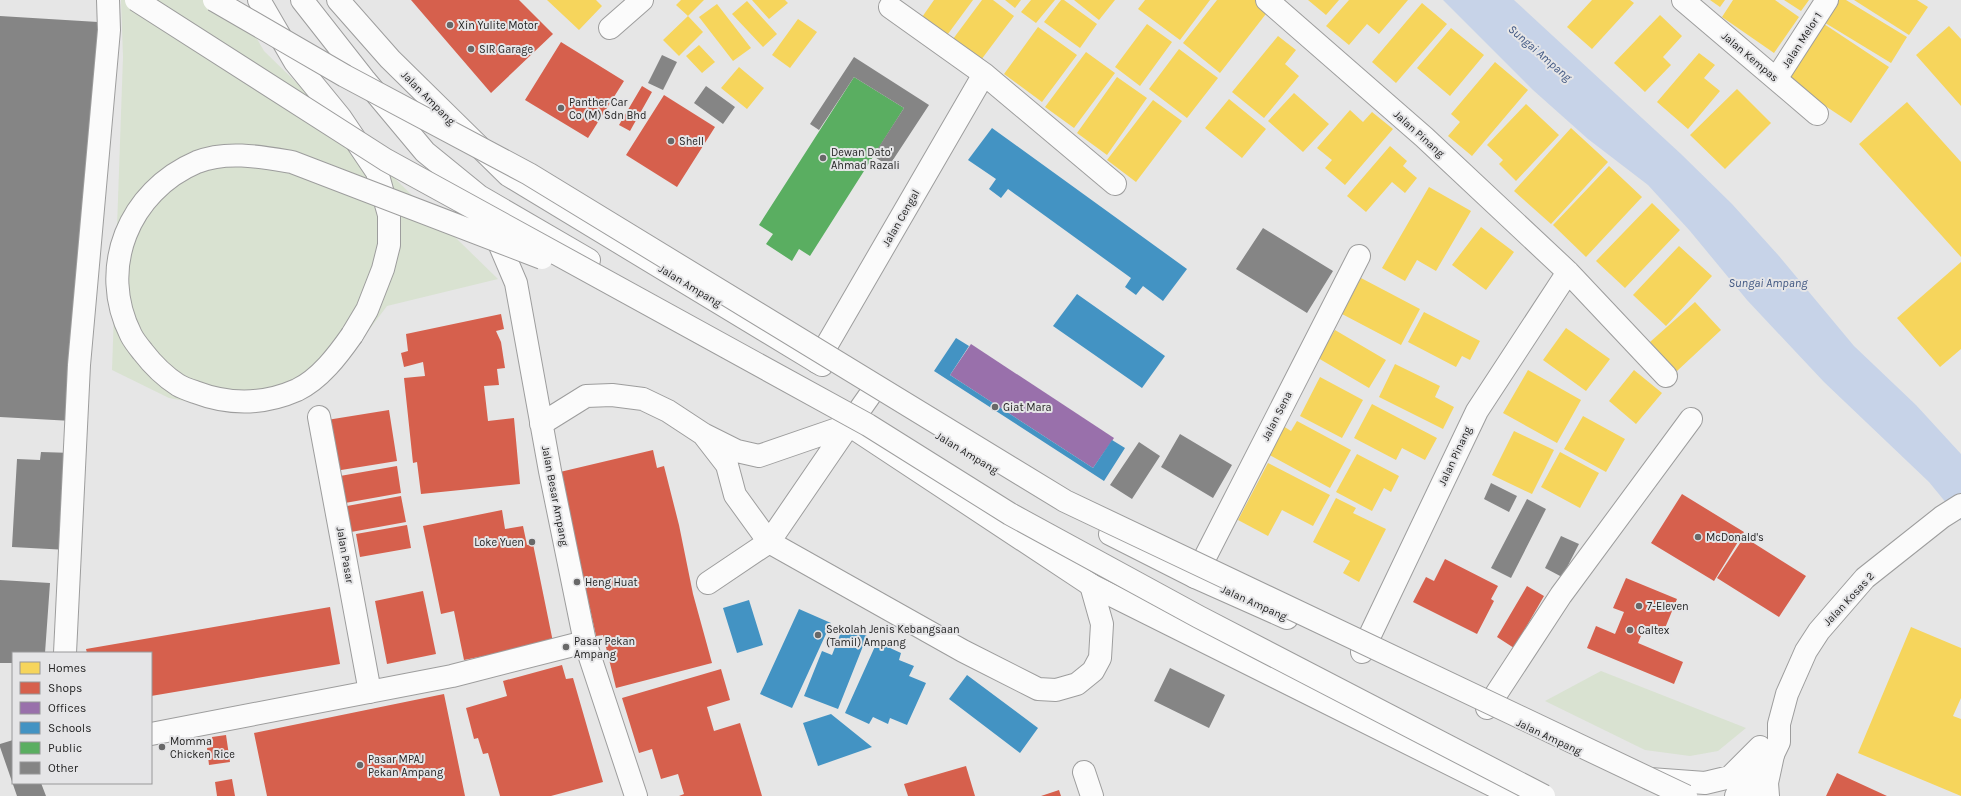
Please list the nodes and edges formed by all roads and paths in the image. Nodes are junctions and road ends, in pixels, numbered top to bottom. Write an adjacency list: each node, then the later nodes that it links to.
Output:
1 (108, 0): 35 (main road)
2 (136, 0): 20 (main road, bridge)
3 (214, 0): 48 (main road, bridge)
4 (259, 0): 20 (main road, bridge)
5 (302, 0): 17 (main road)
6 (338, 0): 21 (main road, Jalan Ampang)
7 (642, 0): 12 (main road)
8 (1267, 0): 19 (main road, Jalan Pinang)
9 (1683, 0): 14 (main road, Jalan Kempas)
10 (1827, 0): 14 (main road, Jalan Melor 1)
11 (890, 6): 13 (main road)
12 (610, 28)
13 (984, 74): 16 (main road); 21 (main road, Jalan Cengal)
14 (1776, 79): 15 (main road, Jalan Kempas)
15 (1817, 114)
16 (1114, 184)
17 (479, 196): 26 (main road, Jalan Besar Ampang); 27 (main road)
18 (1359, 256): 31 (main road, Jalan Sena)
19 (1568, 272): 22 (main road, Jalan Pinang); 36 (main road, Jalan Pinang)
20 (624, 290): 46 (main road, bridge)
21 (817, 362): 23 (main road, Jalan Ampang)
22 (1666, 376)
23 (870, 395): 27 (main road); 31 (main road, Jalan Ampang)
24 (319, 417): 37 (main road, Jalan Pasar)
25 (1691, 419): 38 (main road)
26 (541, 424): 28 (main road); 34 (main road, Jalan Besar Ampang)
27 (849, 425): 28 (main road); 30 (main road); 33 (main road)
28 (704, 434): 30 (main road)
29 (1954, 509): 40 (main road, Jalan Kosas 2)
30 (768, 542): 32 (main road); 33 (main road)
31 (1195, 576): 36 (main road, Jalan Ampang)
32 (708, 583)
33 (1091, 585): 45 (main road)
34 (585, 642): 37 (main road); 43 (main road, Jalan Besar Ampang)
35 (64, 652)
36 (1362, 652): 38 (main road, Jalan Ampang)
37 (370, 692): 39 (main road)
38 (1487, 708): 42 (main road, Jalan Ampang)
39 (152, 734)
40 (1767, 751): 42 (main road); 49 (main road, Jalan Kosas 2); 50 (main road, Jalan Kosas 2); 51 (main road)
41 (1084, 772): 44 (main road)
42 (1637, 778): 47 (main road, Jalan Ampang)
43 (636, 796)
44 (1092, 796)
45 (1514, 796)
46 (1544, 796)
47 (1668, 796)
48 (1686, 796)
49 (1736, 796)
50 (1753, 796)
51 (1768, 796)

